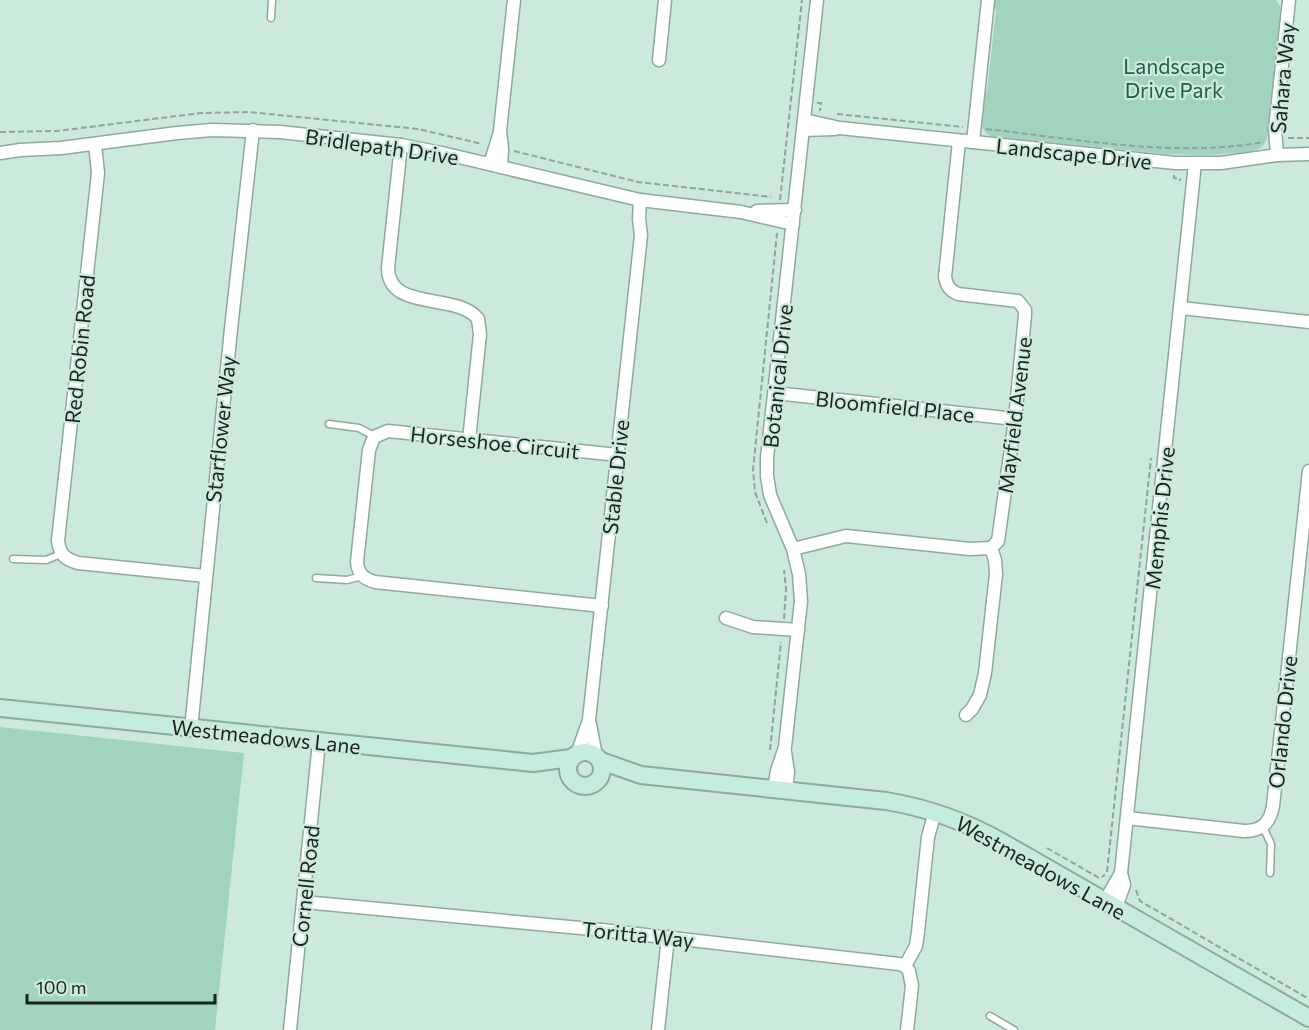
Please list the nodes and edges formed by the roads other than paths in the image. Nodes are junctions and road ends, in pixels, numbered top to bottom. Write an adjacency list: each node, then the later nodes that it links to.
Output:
1 (272, 0): 7 (lane)
2 (514, 0): 21 (street)
3 (665, 0): 8 (street)
4 (817, 0): 9 (street, Botanical Drive)
5 (988, 0): 12 (street)
6 (1289, 0): 19 (street, Sahara Way)
7 (271, 18)
8 (659, 60)
9 (803, 125): 11 (street, Landscape Drive); 23 (street, Botanical Drive)
10 (253, 130): 14 (street, Bridlepath Drive); 15 (street, Bridlepath Drive); 39 (street, Starflower Way)
11 (959, 141): 12 (street, Landscape Drive); 29 (street, Mayfield Avenue)
12 (973, 142): 20 (street, Landscape Drive)
13 (0, 144): 16 (street, Bridlepath Drive)
14 (95, 144): 16 (street, Bridlepath Drive); 37 (street, Red Robin Road)
15 (401, 145): 21 (street, Bridlepath Drive); 32 (street)
16 (20, 150): 17 (street, Bridlepath Drive)
17 (0, 153)
18 (1309, 154): 19 (street, Landscape Drive)
19 (1277, 155): 20 (street, Landscape Drive)
20 (1195, 163): 26 (street, Memphis Drive)
21 (495, 165): 22 (street, Bridlepath Drive)
22 (645, 201): 24 (street, Bridlepath Drive); 33 (street, Stable Drive)
23 (795, 210): 24 (street, Bridlepath Drive); 25 (street, Botanical Drive)
24 (741, 212): 25 (street, Bridlepath Drive)
25 (794, 224): 28 (street, Botanical Drive)
26 (1181, 308): 27 (street); 58 (street, Memphis Drive)
27 (1309, 322)
28 (775, 393): 29 (street, Bloomfield Place); 36 (street, Botanical Drive)
29 (1015, 419): 35 (street, Mayfield Avenue)
30 (329, 424): 31 (lane)
31 (374, 437): 32 (street, Horseshoe Circuit); 40 (street)
32 (469, 440): 33 (street, Horseshoe Circuit)
33 (618, 455): 42 (street, Stable Drive)
34 (1309, 471): 59 (street, Orlando Drive)
35 (991, 548): 36 (street); 46 (street)
36 (794, 549): 44 (street, Botanical Drive)
37 (61, 554): 38 (lane); 39 (street)
38 (13, 559)
39 (206, 576): 48 (street, Starflower Way)
40 (362, 576): 41 (lane); 42 (street)
41 (316, 578)
42 (602, 606): 47 (street, Stable Drive)
43 (726, 618): 44 (street)
44 (798, 630): 56 (street, Botanical Drive)
45 (0, 708): 48 (street, Westmeadows Lane)
46 (966, 715)
47 (589, 720): 50 (street, Stable Drive); 51 (street, Stable Drive)
48 (191, 729): 49 (street, Westmeadows Lane)
49 (319, 742): 52 (street, Westmeadows Lane); 61 (street, Cornell Road)
50 (574, 756): 51 (street); 52 (street, Westmeadows Lane); 54 (street)
51 (599, 758): 53 (street, Westmeadows Lane); 55 (street)
52 (533, 763): 54 (street, Westmeadows Lane)
53 (641, 775): 55 (street, Westmeadows Lane); 56 (street, Westmeadows Lane)
54 (570, 777): 55 (street)
55 (598, 781)
56 (780, 789): 57 (street, Westmeadows Lane)
57 (935, 812): 62 (street, Westmeadows Lane); 64 (street)
58 (1127, 818): 59 (street); 62 (street, Memphis Drive)
59 (1263, 827): 60 (lane)
60 (1270, 873)
61 (304, 902): 63 (street, Toritta Way); 67 (street, Cornell Road)
62 (1110, 904): 66 (street, Westmeadows Lane)
63 (668, 937): 64 (street, Toritta Way); 68 (street)
64 (905, 966): 69 (street)
65 (990, 1016): 70 (lane)
66 (1309, 1018)
67 (290, 1030)
68 (658, 1030)
69 (907, 1030)
70 (1014, 1030)

